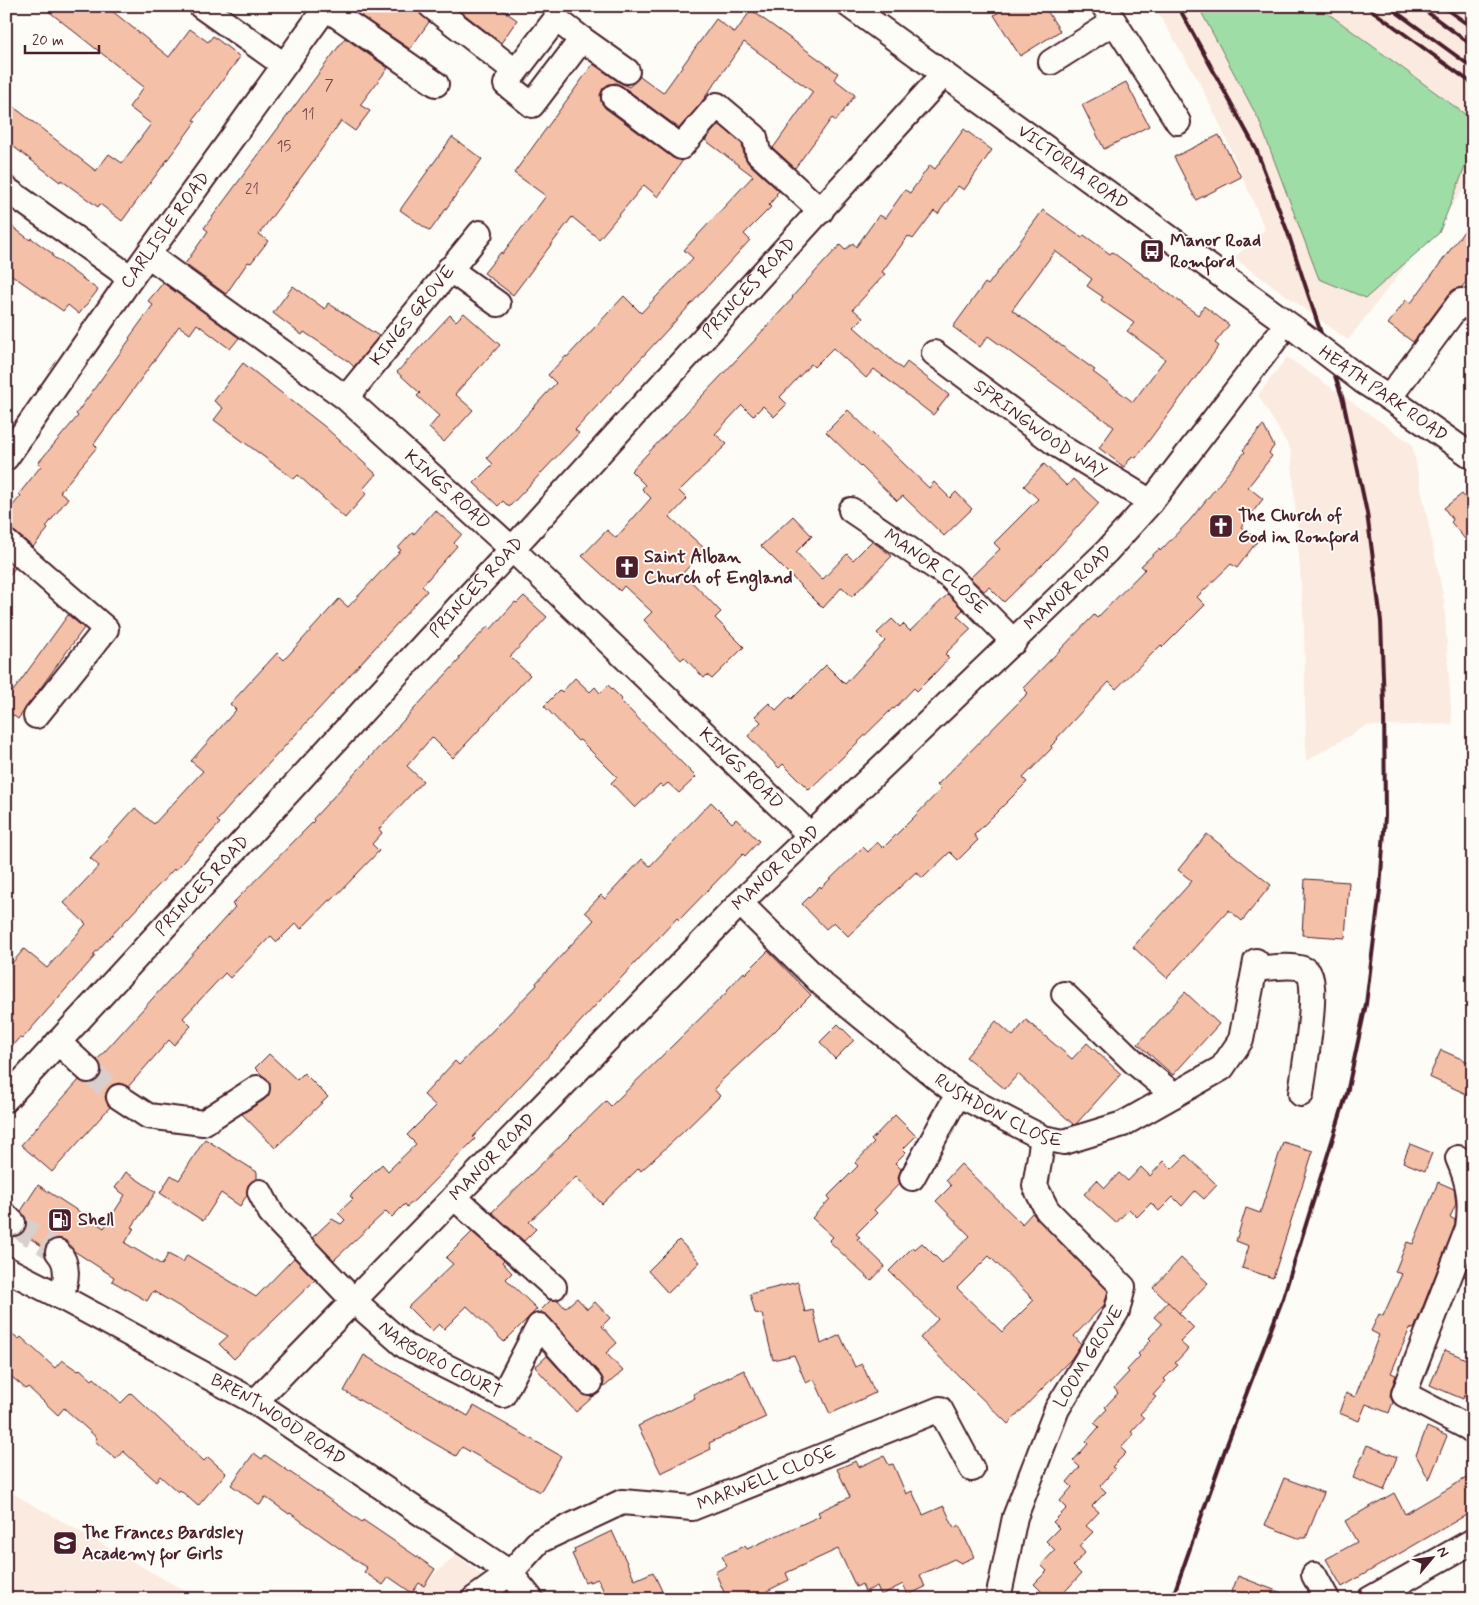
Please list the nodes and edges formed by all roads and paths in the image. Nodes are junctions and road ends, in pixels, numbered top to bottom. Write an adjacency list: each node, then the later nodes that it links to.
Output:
1 (201, 6): 8 (street)
2 (431, 6): 9 (street)
3 (850, 6): 11 (street, VICTORIA ROAD)
4 (327, 7): 8 (street, CARLISLE ROAD); 12 (street)
5 (1109, 14): 7 (street); 14 (street)
6 (582, 39): 9 (street); 9 (street); 10 (street)
7 (1051, 62)
8 (284, 65): 18 (street, CARLISLE ROAD)
9 (515, 71)
10 (628, 71)
11 (944, 74): 16 (street, PRINCES ROAD); 23 (street, VICTORIA ROAD)
12 (436, 84)
13 (614, 97): 16 (street)
14 (1178, 122)
15 (6, 189): 20 (street)
16 (821, 211): 32 (street, PRINCES ROAD)
17 (480, 233): 19 (street, KINGS GROVE)
18 (148, 255): 20 (street, CARLISLE ROAD); 25 (street, KINGS ROAD)
19 (449, 269): 21 (street); 25 (street, KINGS GROVE)
20 (131, 278): 28 (street, CARLISLE ROAD)
21 (498, 304)
22 (1473, 310): 26 (street)
23 (1291, 327): 26 (street, HEATH PARK ROAD, bridge); 29 (street, MANOR ROAD)
24 (934, 353): 29 (street, SPRINGWOOD WAY)
25 (346, 398): 32 (street, KINGS ROAD)
26 (1389, 398): 27 (street, HEATH PARK ROAD)
27 (1473, 457)
28 (6, 458)
29 (1151, 502): 33 (street, MANOR ROAD)
30 (851, 510): 33 (street, MANOR CLOSE)
31 (6, 542): 34 (street)
32 (512, 549): 35 (street, KINGS ROAD); 38 (street, PRINCES ROAD)
33 (1014, 642): 35 (street, MANOR ROAD)
34 (36, 716)
35 (810, 835): 36 (street, MANOR ROAD)
36 (740, 903): 41 (street, RUSHDON CLOSE); 50 (street, MANOR ROAD)
37 (1064, 994): 43 (street)
38 (58, 1042): 39 (street); 45 (street, PRINCES ROAD)
39 (88, 1070)
40 (257, 1088): 44 (street)
41 (958, 1094): 46 (street, RUSHDON CLOSE); 48 (street)
42 (1301, 1094): 43 (street, RUSHDON CLOSE)
43 (1174, 1095): 46 (street, RUSHDON CLOSE)
44 (119, 1097)
45 (6, 1099)
46 (1042, 1138): 65 (street, LOOM GROVE)
47 (1458, 1158): 58 (street)
48 (912, 1178)
49 (260, 1192): 55 (street)
50 (454, 1197): 53 (street); 55 (street, MANOR ROAD)
51 (58, 1252): 54 (street)
52 (6, 1269): 54 (street, BRENTWOOD ROAD)
53 (554, 1287)
54 (61, 1297): 57 (street, BRENTWOOD ROAD)
55 (353, 1300): 56 (street, NARBORO COURT); 57 (street, MANOR ROAD)
56 (590, 1383)
57 (254, 1402): 61 (street, BRENTWOOD ROAD)
58 (1473, 1432)
59 (972, 1469): 61 (street, MARWELL CLOSE)
60 (1473, 1541): 67 (street)
61 (510, 1573): 63 (street); 64 (street, BRENTWOOD ROAD)
62 (1314, 1575): 66 (street)
63 (474, 1599)
64 (531, 1599)
65 (998, 1599)
66 (1327, 1599)
67 (1370, 1599)

